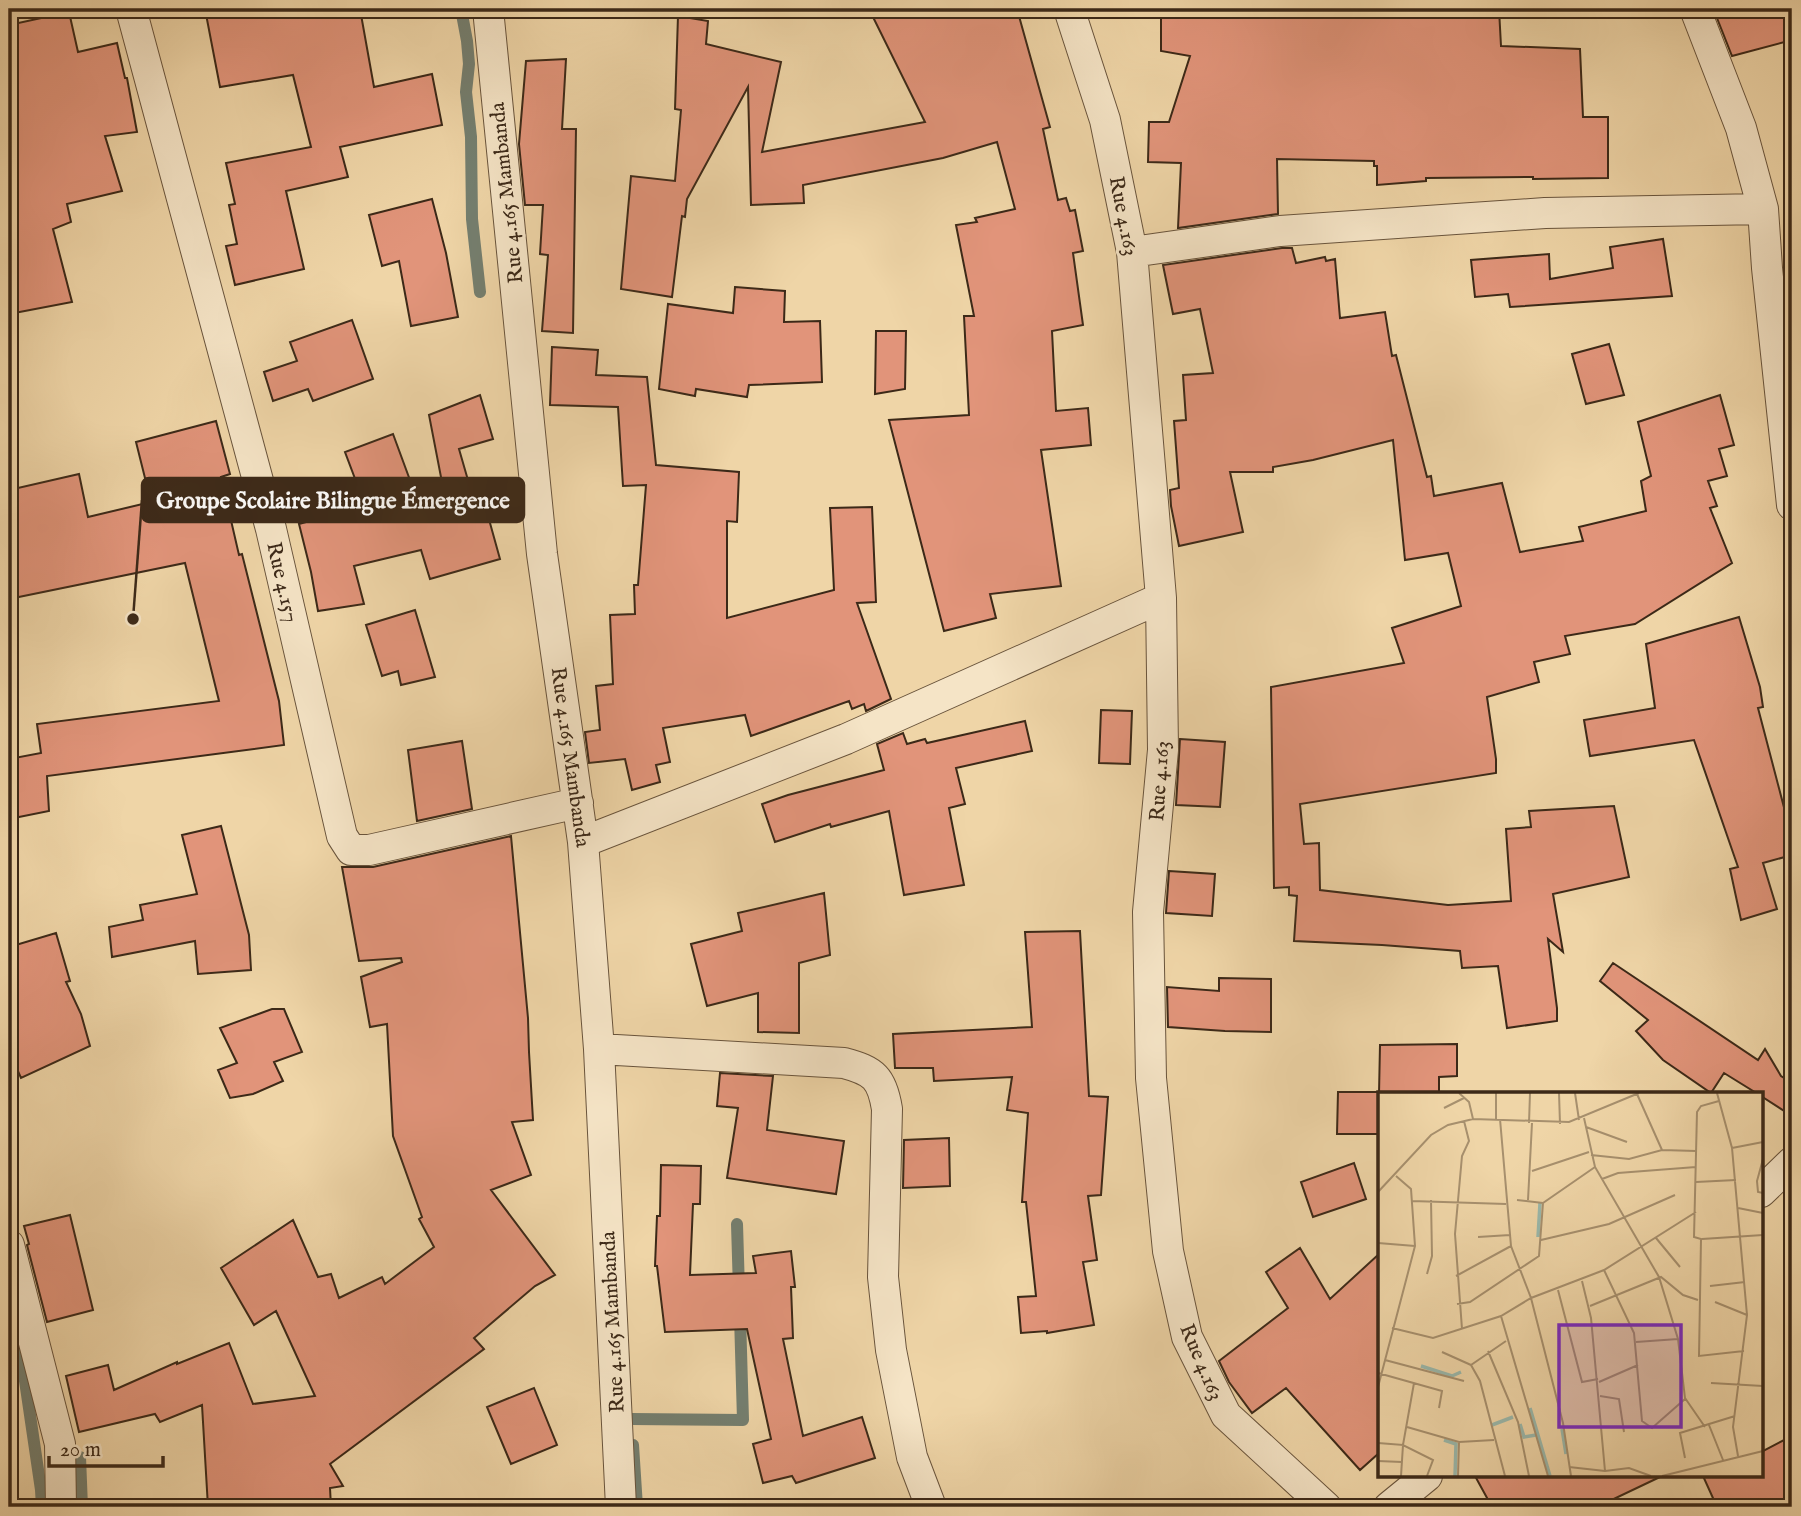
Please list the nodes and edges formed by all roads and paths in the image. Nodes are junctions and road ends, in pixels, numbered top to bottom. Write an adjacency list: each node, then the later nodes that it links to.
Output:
1 (131, 9): 9 (street, Rue 4.157)
2 (488, 9): 9 (street, Rue 4.165 Mambanda)
3 (1069, 9): 6 (street, Rue 4.163)
4 (1695, 9): 5 (street)
5 (1763, 209): 6 (street); 7 (street)
6 (1132, 252): 8 (street, Rue 4.163)
7 (1792, 505)
8 (1161, 598): 10 (street); 19 (street, Rue 4.163)
9 (578, 803): 10 (street, Rue 4.165 Mambanda)
10 (583, 842): 11 (street, Rue 4.165 Mambanda)
11 (599, 1049): 17 (street, Rue 4.165 Mambanda); 18 (street)
12 (1792, 1162): 13 (street)
13 (1762, 1191)
14 (9, 1245): 16 (street)
15 (1425, 1478): 20 (street)
16 (61, 1507)
17 (621, 1507)
18 (931, 1507)
19 (1326, 1507)
20 (1389, 1507)

